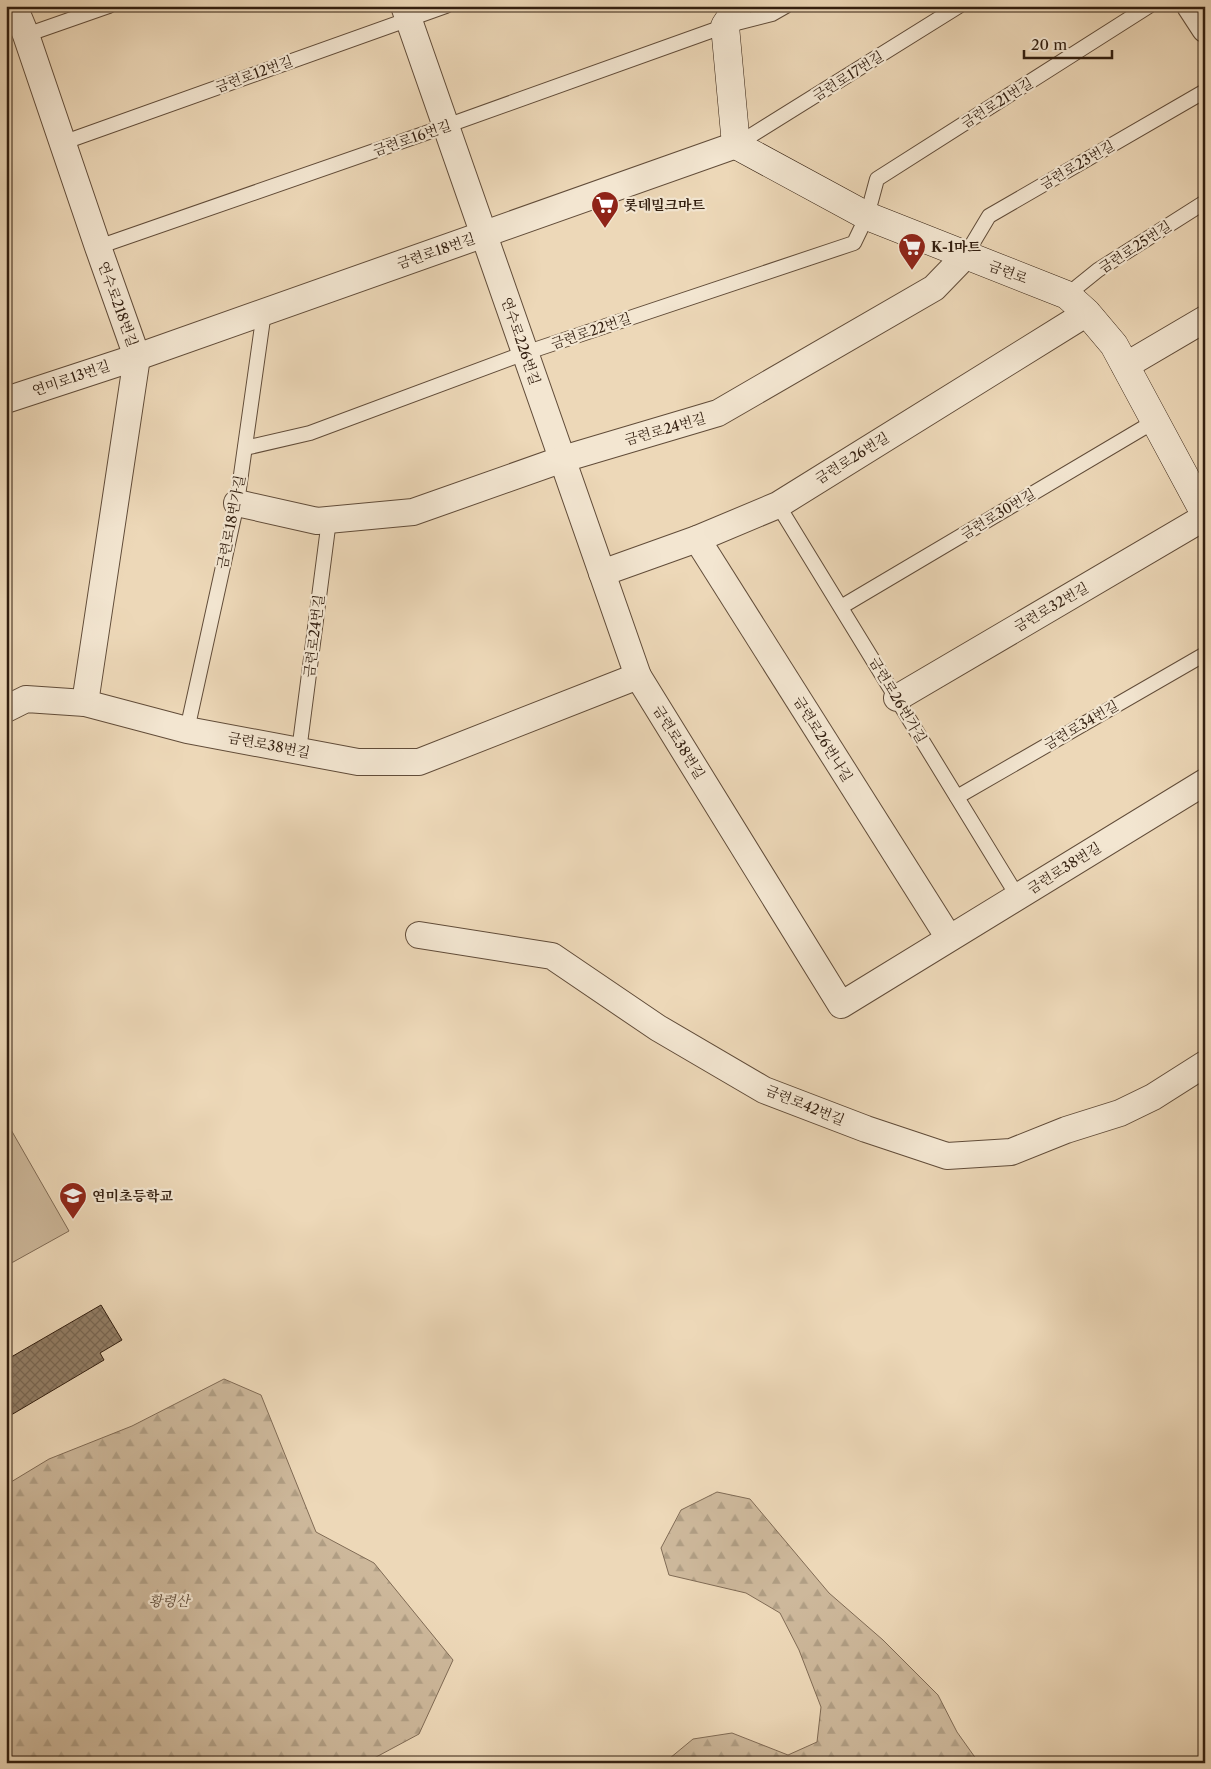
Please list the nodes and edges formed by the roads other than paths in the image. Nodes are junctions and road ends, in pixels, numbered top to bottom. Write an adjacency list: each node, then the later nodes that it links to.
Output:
1 (14, 6): 11 (street, 연수로218번길)
2 (109, 6): 11 (lane)
3 (446, 6): 8 (lane, 금련로12번길)
4 (786, 6): 9 (lane, 금련로16번길)
5 (959, 6): 15 (lane, 금련로17번길)
6 (1149, 6): 17 (lane, 금련로21번길)
7 (1190, 6): 10 (street)
8 (406, 12): 13 (street, 연수로226번길); 14 (lane, 금련로12번길)
9 (732, 16): 13 (lane, 금련로16번길); 15 (street)
10 (1205, 29)
11 (26, 35): 14 (street, 연수로218번길)
12 (1205, 91): 20 (lane, 금련로23번길)
13 (446, 126): 18 (street, 연수로226번길); 19 (lane, 금련로16번길)
14 (62, 143): 19 (street, 연수로218번길)
15 (736, 146): 17 (street, 금련로); 18 (street, 금련로18번길)
16 (1205, 202): 21 (lane, 금련로25번길)
17 (867, 216): 20 (street, 금련로); 24 (lane, 금련로22번길)
18 (484, 234): 22 (street, 금련로18번길); 24 (street, 연수로226번길)
19 (98, 247): 25 (street, 연수로218번길)
20 (965, 256): 21 (street, 금련로); 30 (street, 금련로24번길)
21 (1077, 304): 26 (street, 금련로); 32 (street, 금련로26번길)
22 (264, 312): 25 (street, 금련로18번길); 29 (lane, 금련로18번가길)
23 (1205, 319): 26 (street)
24 (525, 353): 29 (lane, 금련로22번길); 30 (street, 연수로226번길)
25 (137, 356): 27 (street, 연미로13번길); 41 (street, 연수로218번길)
26 (1126, 366): 28 (street, 금련로)
27 (6, 400)
28 (1155, 421): 33 (street, 금련로); 37 (lane, 금련로30번길)
29 (244, 448): 31 (lane, 금련로18번가길)
30 (563, 459): 34 (street, 금련로24번길); 36 (street, 연수로226번길)
31 (237, 503): 34 (street, 금련로24번길); 43 (lane, 금련로18번가길)
32 (778, 505): 35 (street, 금련로26번길); 37 (lane, 금련로26번가길)
33 (1205, 515): 40 (street, 금련로32번길)
34 (329, 520): 44 (lane, 금련로24번길)
35 (697, 539): 36 (street, 금련로26번길); 49 (street, 금련로26번나길)
36 (602, 573): 39 (street, 연수로226번길)
37 (841, 607): 40 (lane, 금련로26번가길)
38 (1205, 654): 46 (lane, 금련로34번길)
39 (638, 676): 44 (street, 금련로38번길); 49 (street, 금련로38번길)
40 (897, 698): 46 (lane, 금련로26번가길)
41 (85, 703): 42 (street, 금련로38번길); 43 (street, 금련로38번길)
42 (6, 709)
43 (187, 730): 44 (street, 금련로38번길)
44 (299, 751)
45 (1205, 782): 47 (street, 금련로38번길)
46 (957, 797): 47 (lane, 금련로26번가길)
47 (1018, 897): 49 (street, 금련로38번길)
48 (418, 935): 50 (street, 금련로42번길)
49 (949, 938)
50 (1205, 1064)

